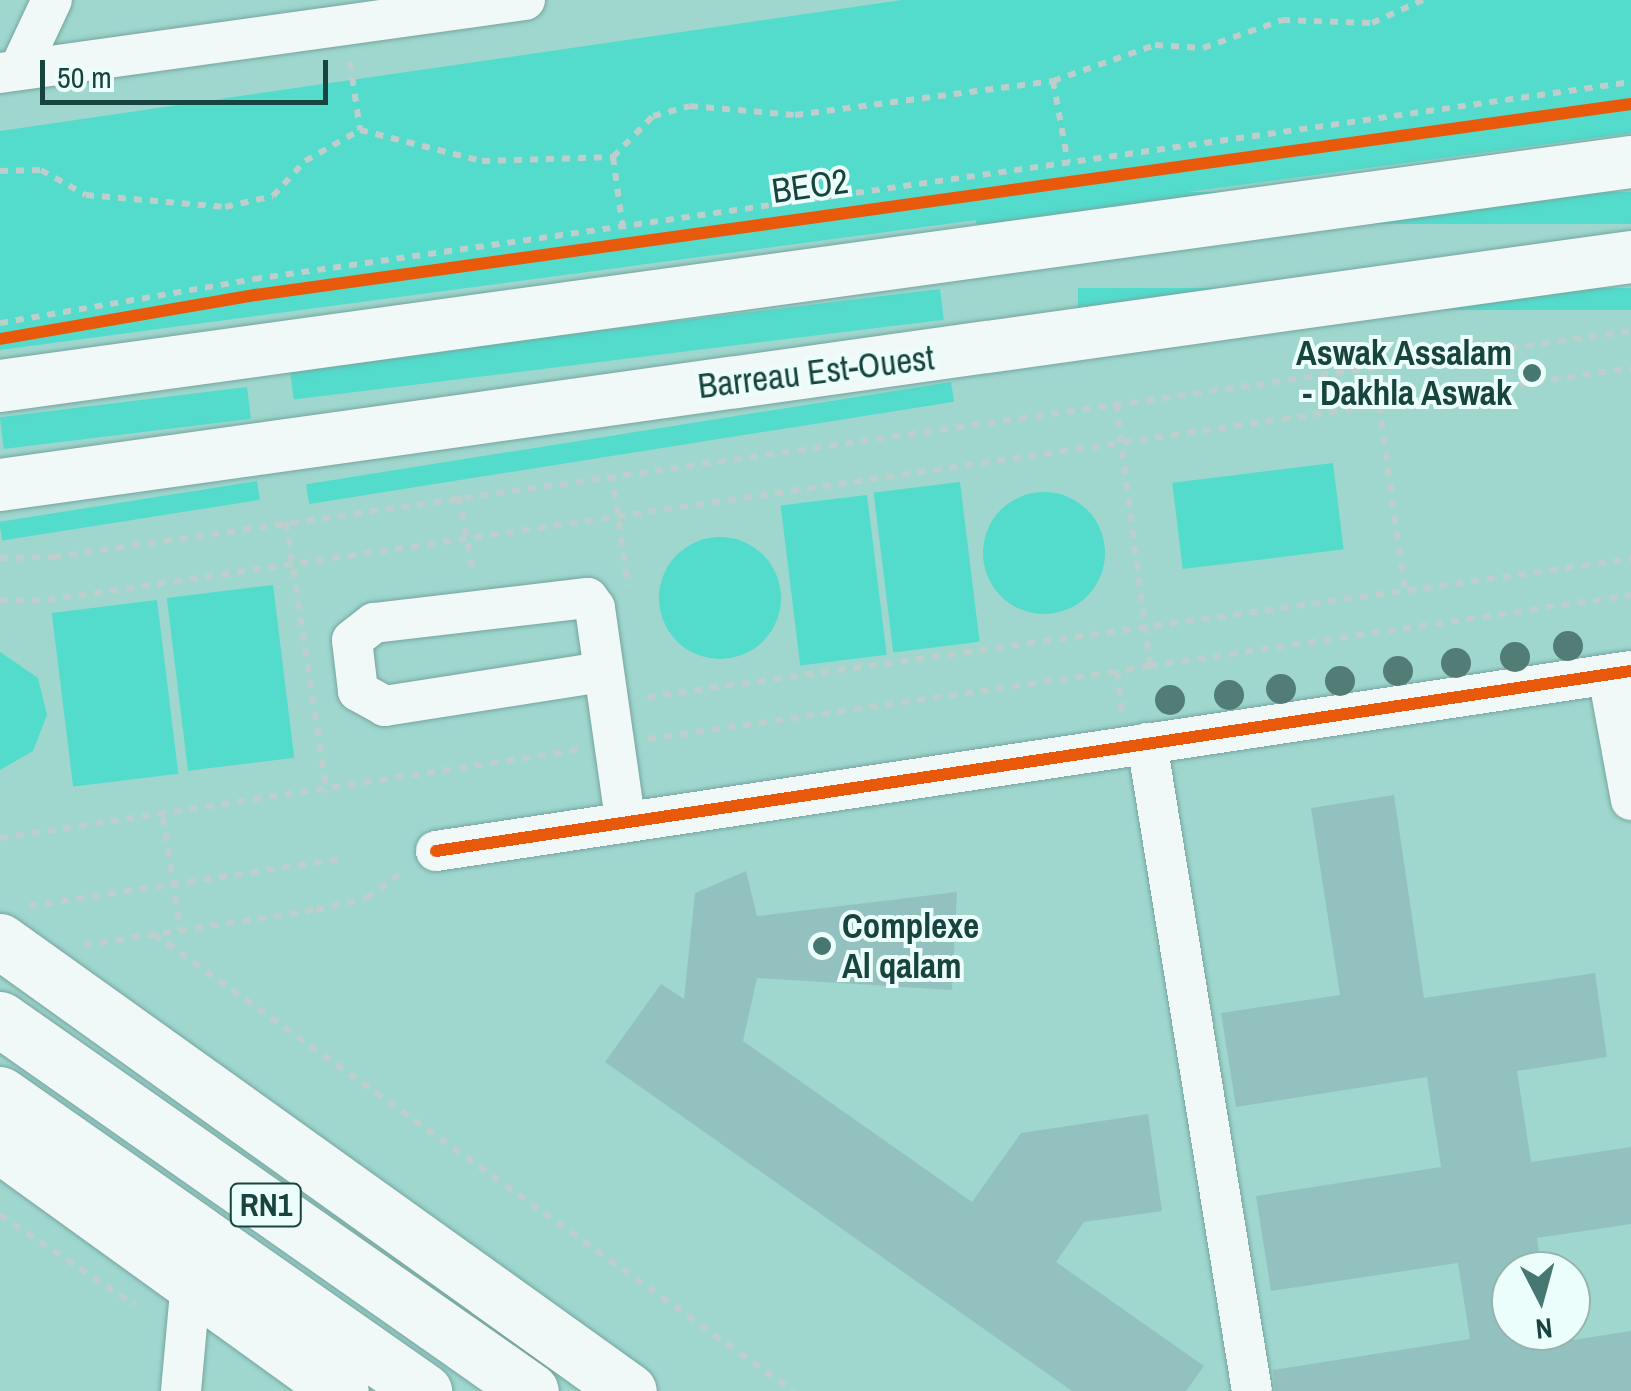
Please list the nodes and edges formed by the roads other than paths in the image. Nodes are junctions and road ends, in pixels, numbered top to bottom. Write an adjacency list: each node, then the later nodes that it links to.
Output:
1 (52, 0): 3 (street)
2 (525, 0): 3 (street)
3 (10, 72)
4 (1631, 162): 6 (main road)
5 (1631, 257): 7 (main road, Barreau Est-Ouest)
6 (0, 386)
7 (0, 485)
8 (602, 672): 8 (street); 12 (street)
9 (1620, 673): 10 (street); 11 (street)
10 (1137, 744): 12 (street); 24 (street)
11 (1631, 800)
12 (625, 820): 13 (street)
13 (436, 851)
14 (10, 924): 23 (highway)
15 (0, 1019): 22 (highway, RN1)
16 (0, 1094): 21 (highway, RN1)
17 (0, 1145): 18 (highway)
18 (191, 1282): 19 (street); 20 (highway)
19 (181, 1391)
20 (341, 1391)
21 (424, 1391)
22 (531, 1391)
23 (629, 1391)
24 (1252, 1391)

